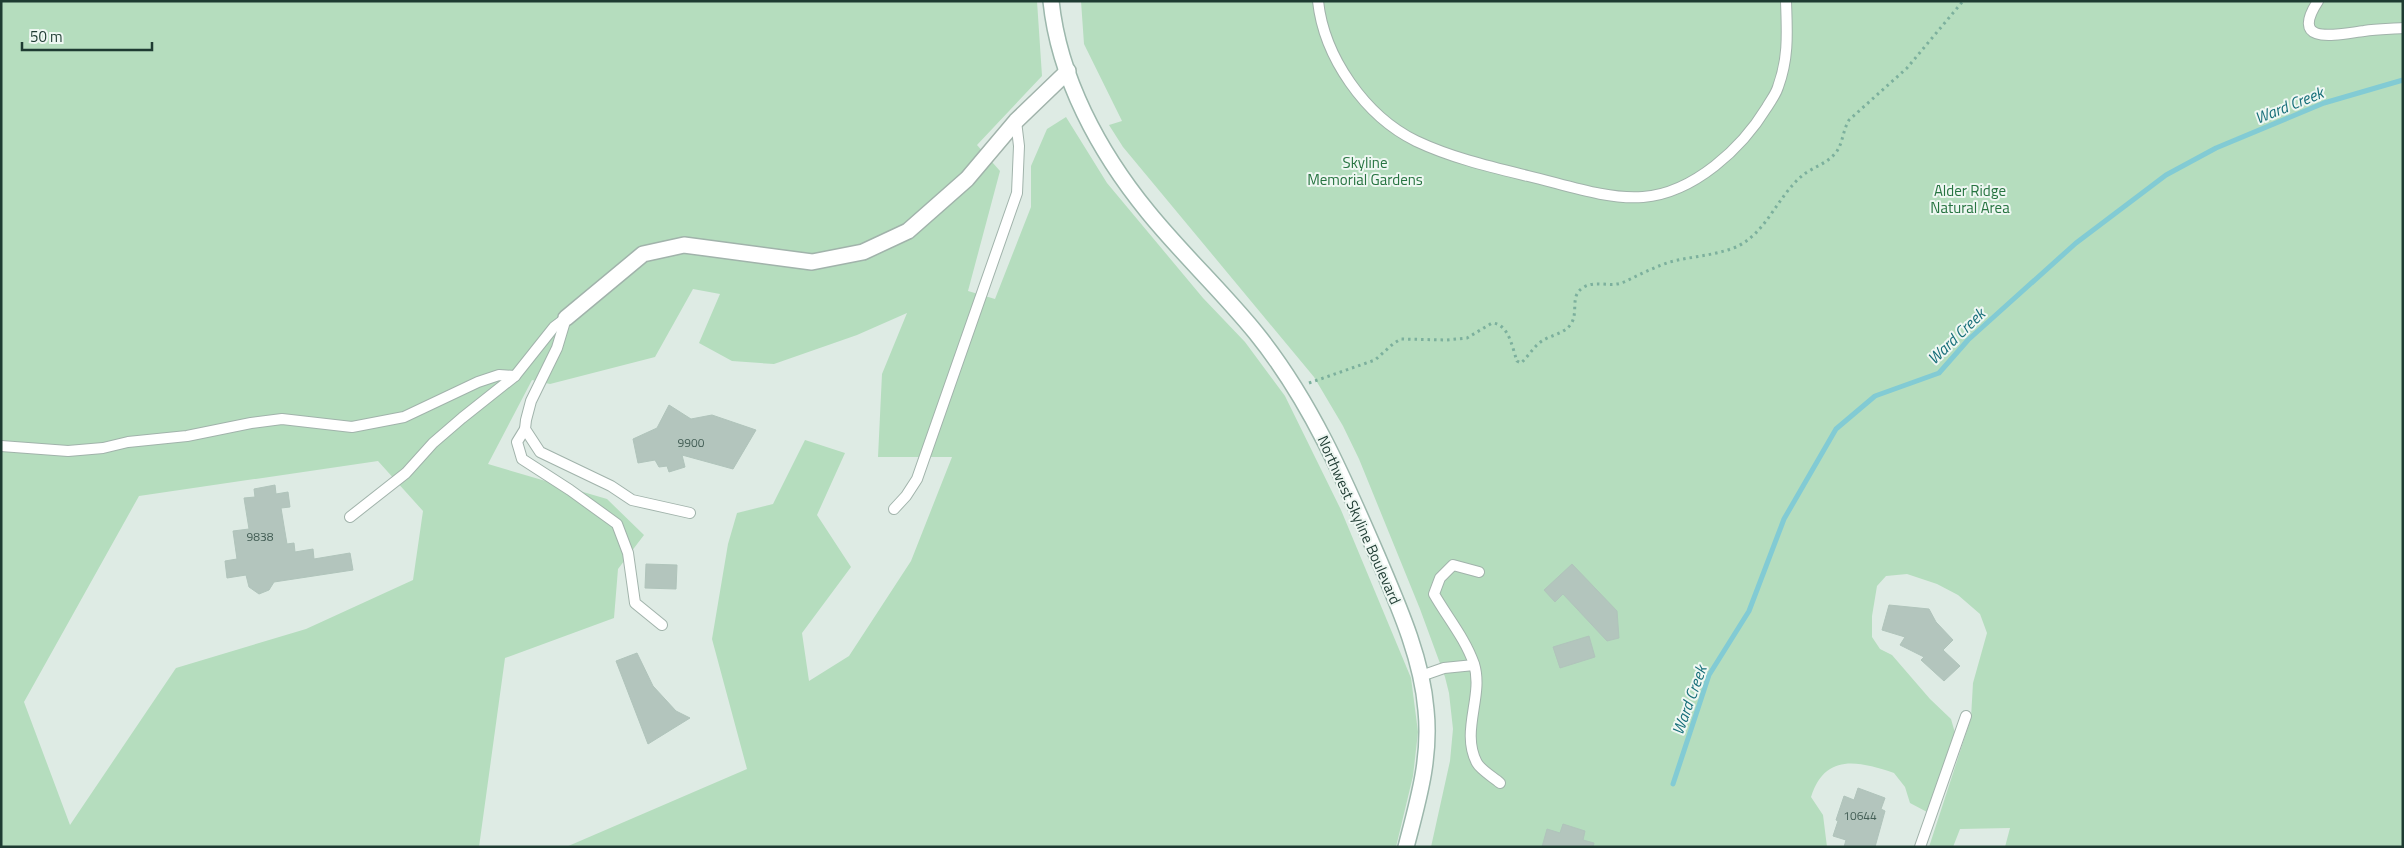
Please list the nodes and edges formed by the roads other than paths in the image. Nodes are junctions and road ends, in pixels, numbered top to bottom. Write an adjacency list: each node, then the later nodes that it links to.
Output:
1 (1051, 1): 6 (main road, Northwest Skyline Boulevard)
2 (1318, 1): 3 (lane)
3 (1786, 1)
4 (2318, 1): 5 (lane)
5 (2403, 28)
6 (1068, 71): 7 (main road); 18 (main road, Northwest Skyline Boulevard)
7 (1016, 121): 8 (main road); 12 (lane)
8 (566, 318): 9 (lane); 10 (lane)
9 (515, 376): 11 (lane); 14 (lane)
10 (525, 429): 13 (lane); 16 (lane)
11 (1, 446)
12 (894, 509)
13 (690, 513)
14 (350, 517)
15 (1479, 572): 17 (lane)
16 (662, 625)
17 (1474, 665): 18 (lane); 20 (lane)
18 (1420, 676): 21 (main road, Northwest Skyline Boulevard)
19 (1966, 716): 22 (lane)
20 (1500, 783)
21 (1406, 847)
22 (1920, 847)

